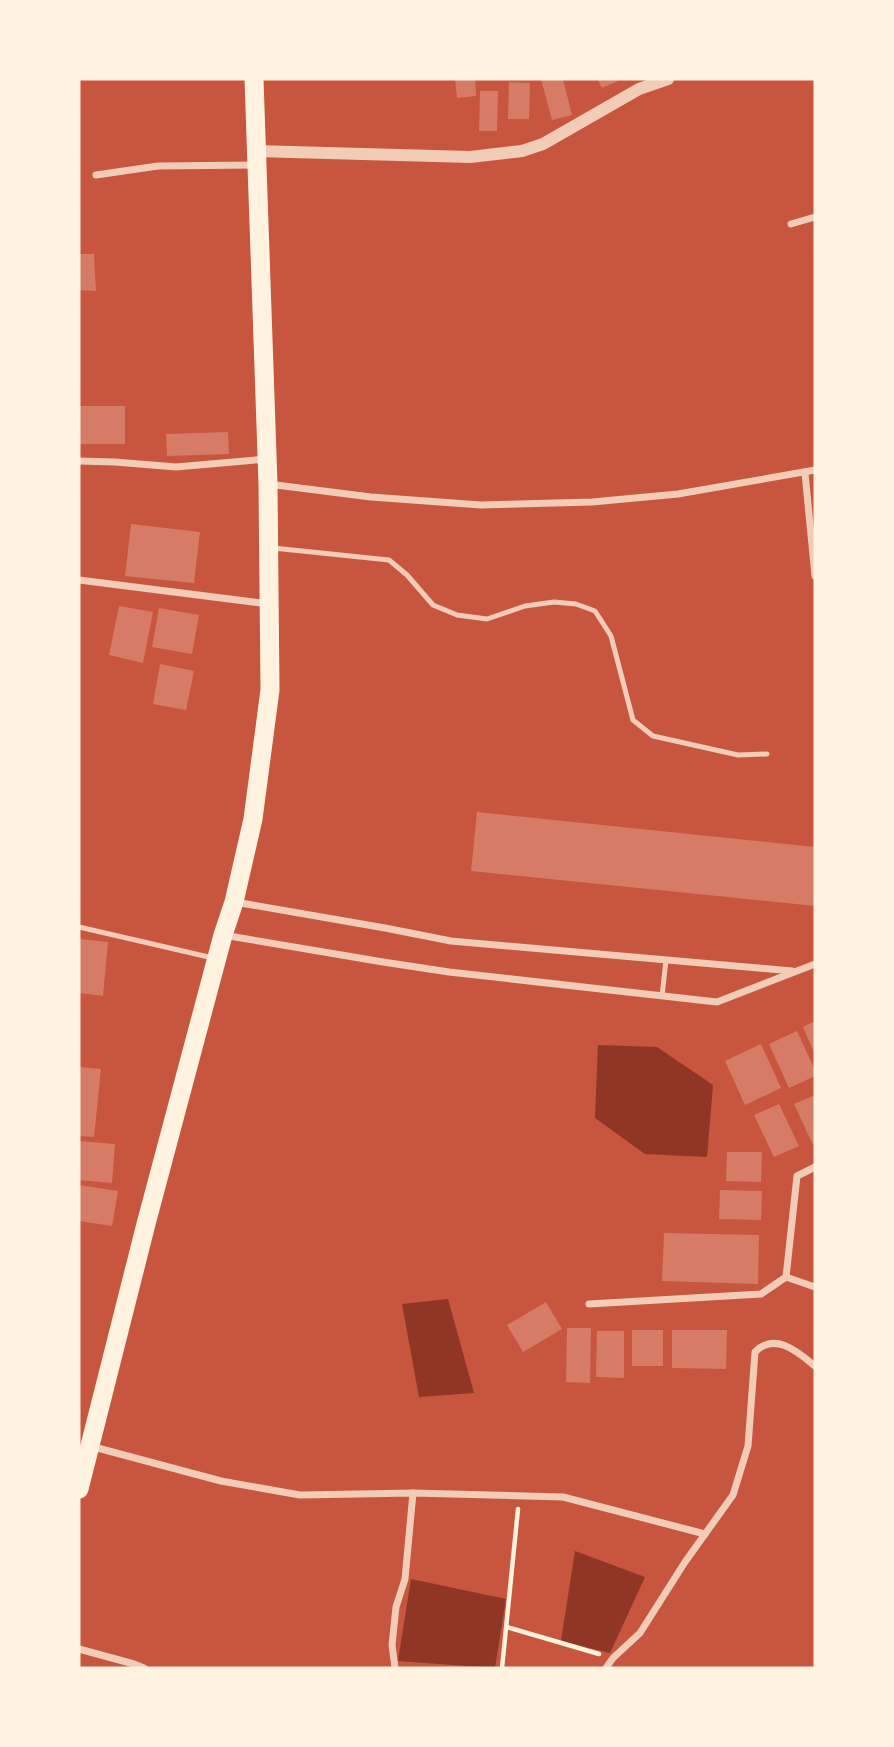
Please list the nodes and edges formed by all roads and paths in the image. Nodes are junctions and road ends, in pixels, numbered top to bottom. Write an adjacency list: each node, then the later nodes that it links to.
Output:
1 (254, 79): 3 (highway)
2 (668, 79): 3 (street)
3 (256, 158): 4 (street); 7 (highway)
4 (96, 176)
5 (815, 218): 6 (street)
6 (791, 224)
7 (267, 459): 8 (street); 11 (highway)
8 (79, 461)
9 (815, 470): 10 (street)
10 (805, 473): 11 (street); 13 (street)
11 (268, 484): 12 (highway)
12 (269, 548): 15 (highway); 16 (lane)
13 (815, 576)
14 (79, 580): 15 (street)
15 (270, 604): 17 (highway)
16 (766, 754)
17 (234, 902): 19 (highway); 21 (street)
18 (79, 928): 20 (lane)
19 (223, 935): 20 (highway); 24 (street)
20 (216, 958): 30 (highway)
21 (666, 960): 23 (street); 24 (lane)
22 (815, 964): 23 (street)
23 (796, 972): 24 (street)
24 (662, 996)
25 (815, 1167): 26 (street)
26 (786, 1277): 27 (street); 28 (street)
27 (815, 1287)
28 (589, 1304)
29 (815, 1366): 34 (street)
30 (90, 1446): 31 (highway); 32 (street)
31 (79, 1489)
32 (413, 1493): 33 (street); 39 (street)
33 (520, 1495): 34 (street); 35 (path)
34 (705, 1534): 37 (street)
35 (507, 1627): 37 (path); 40 (path)
36 (79, 1649): 38 (street)
37 (613, 1658): 41 (street)
38 (144, 1668)
39 (395, 1668)
40 (502, 1668)
41 (606, 1668)

